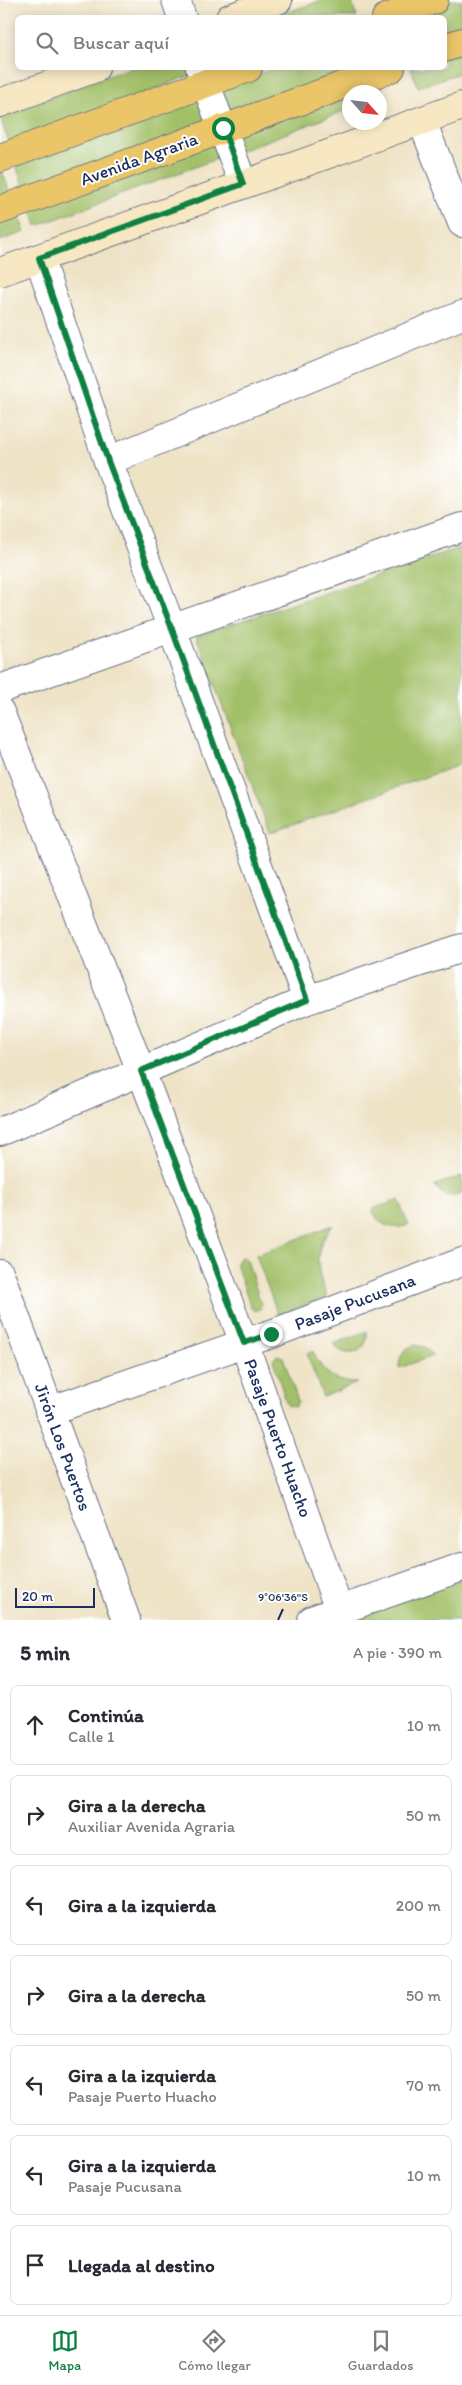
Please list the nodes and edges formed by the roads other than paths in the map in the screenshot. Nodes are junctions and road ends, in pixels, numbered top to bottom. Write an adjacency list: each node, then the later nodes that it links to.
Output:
1 (176, 0): 4 (street)
2 (278, 0): 5 (street)
3 (434, 0): 6 (main road)
4 (181, 15)
5 (238, 15)
6 (394, 15)
7 (462, 42): 8 (main road)
8 (447, 47)
9 (91, 70): 13 (street)
10 (235, 70): 12 (main road)
11 (385, 70): 16 (main road, Avenida Agraria)
12 (203, 75): 16 (street); 17 (main road)
13 (0, 103)
14 (462, 106): 15 (street)
15 (422, 120): 18 (street); 20 (street)
16 (223, 128): 18 (street); 19 (main road, Avenida Agraria)
17 (0, 158)
18 (243, 184): 21 (street)
19 (0, 210)
20 (462, 223)
21 (39, 258): 22 (street); 24 (street)
22 (0, 272)
23 (462, 315): 24 (street)
24 (108, 461): 26 (street)
25 (462, 527): 26 (street)
26 (172, 629): 27 (street); 30 (street)
27 (0, 690)
28 (0, 712): 31 (street, Pasaje Puerto Huacho)
29 (462, 948): 30 (street)
30 (307, 1000): 31 (street)
31 (141, 1071): 32 (street); 35 (street, Pasaje Puerto Huacho)
32 (0, 1132)
33 (462, 1262): 35 (street, Pasaje Pucusana)
34 (0, 1274): 36 (street, Jirón Los Puertos)
35 (244, 1343): 36 (street, Pasaje Pucusana); 38 (street, Pasaje Puerto Huacho)
36 (49, 1411): 39 (street, Jirón Los Puertos)
37 (462, 1567): 38 (street)
38 (339, 1610): 40 (street)
39 (126, 1620)
40 (312, 1620)

